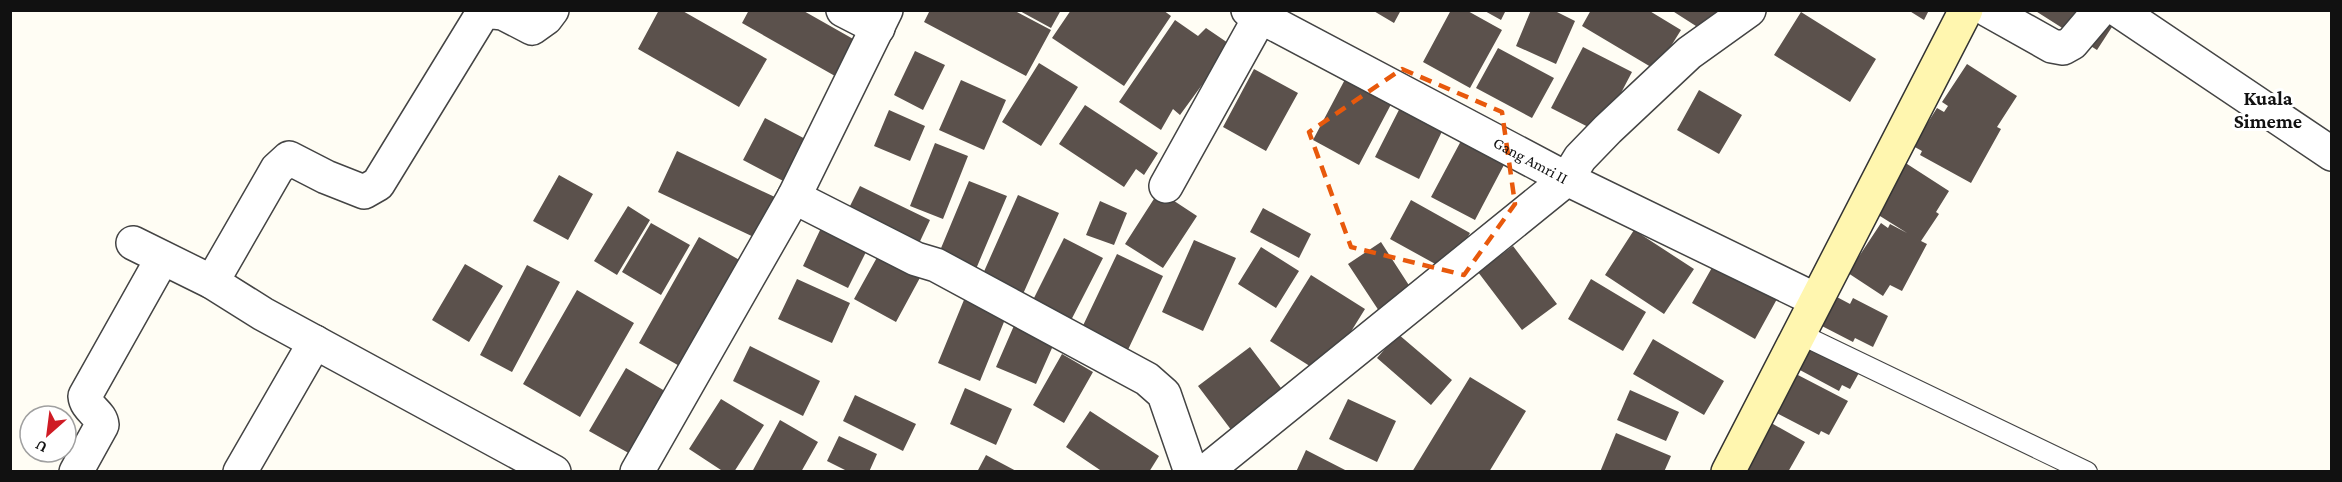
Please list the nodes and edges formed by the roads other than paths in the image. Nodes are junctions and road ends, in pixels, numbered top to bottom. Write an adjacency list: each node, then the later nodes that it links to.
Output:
1 (552, 10): 16 (street)
2 (843, 10): 9 (street)
3 (1749, 10): 11 (street)
4 (1966, 10): 17 (main road)
5 (1988, 10): 6 (street)
6 (2100, 10)
7 (2118, 10): 10 (street)
8 (1254, 14): 11 (street, Gang Amri II); 12 (street)
9 (882, 19): 13 (street)
10 (2331, 154)
11 (1567, 179): 17 (street, Gang Amri II); 25 (street)
12 (1166, 186)
13 (794, 197): 23 (street); 24 (street)
14 (133, 243): 15 (street)
15 (162, 259): 16 (street); 20 (street)
16 (212, 282): 19 (street)
17 (1816, 300): 18 (main road)
18 (1800, 334): 26 (main road); 27 (lane)
19 (315, 342): 21 (street); 22 (street)
20 (76, 471)
21 (240, 471)
22 (554, 471)
23 (637, 471)
24 (1191, 471)
25 (1206, 471)
26 (1728, 471)
27 (2087, 471)

